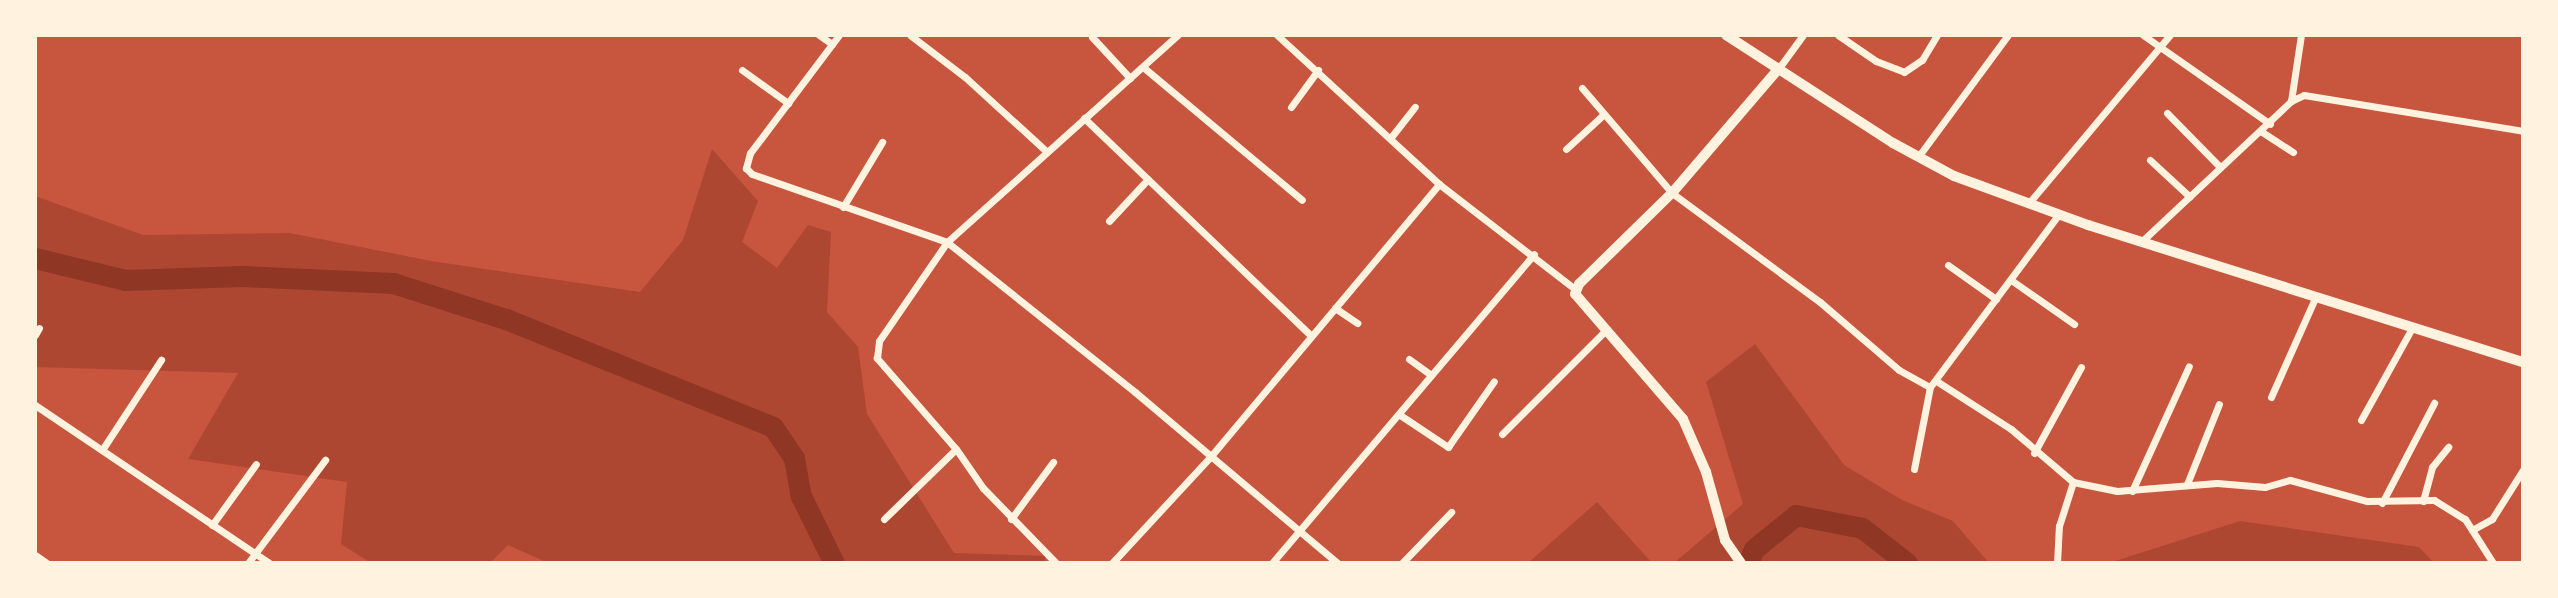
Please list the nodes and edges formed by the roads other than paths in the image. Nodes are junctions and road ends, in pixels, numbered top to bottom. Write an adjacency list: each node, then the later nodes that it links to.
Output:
1 (820, 35): 15 (street)
2 (839, 35): 15 (street)
3 (910, 35): 36 (street)
4 (1178, 35): 17 (street)
5 (1278, 35): 20 (street)
6 (1726, 35): 18 (main road)
7 (1803, 35): 18 (street)
8 (1838, 35): 9 (street)
9 (1937, 35)
10 (2008, 35): 38 (street)
11 (2143, 35): 16 (street)
12 (2170, 35): 16 (street)
13 (2301, 35): 23 (street)
14 (1092, 37): 21 (street)
15 (832, 44): 24 (street)
16 (2160, 47): 30 (street); 46 (street)
17 (1143, 67): 21 (street); 45 (street)
18 (1779, 68): 38 (main road); 43 (main road)
19 (742, 70): 24 (street)
20 (1318, 70): 25 (street); 33 (street)
21 (1130, 78): 29 (street)
22 (1582, 88): 28 (street)
23 (2291, 101): 30 (street); 31 (street)
24 (788, 103): 47 (street)
25 (1290, 107)
26 (1415, 107): 33 (street)
27 (2167, 113): 40 (street)
28 (1603, 115): 35 (street); 43 (street)
29 (1084, 118): 36 (street); 41 (street)
30 (2270, 124): 32 (street)
31 (2523, 131)
32 (2262, 132): 37 (street); 40 (street)
33 (1392, 136): 42 (street)
34 (882, 142): 47 (street)
35 (1566, 149)
36 (1047, 152): 50 (street)
37 (2293, 152)
38 (1918, 157): 46 (main road)
39 (2150, 160): 44 (street)
40 (2220, 167): 44 (street)
41 (1148, 179): 49 (street); 63 (street)
42 (1439, 184): 52 (street); 58 (street)
43 (1672, 192): 55 (main road); 71 (street)
44 (2190, 197): 51 (street)
45 (1302, 200)
46 (2028, 204): 48 (main road)
47 (843, 207): 50 (street)
48 (2058, 215): 51 (main road); 54 (street)
49 (1109, 221)
50 (947, 242): 80 (street); 83 (street)
51 (2141, 242): 56 (main road)
52 (1534, 254): 55 (street); 69 (street)
53 (1948, 265): 57 (street)
54 (2011, 281): 57 (street); 60 (street)
55 (1576, 290): 62 (main road)
56 (2315, 298): 61 (main road); 72 (street)
57 (1996, 299): 71 (street)
58 (1335, 308): 59 (street); 63 (street)
59 (1357, 323)
60 (2074, 324)
61 (2412, 328): 66 (main road); 77 (street)
62 (1606, 330): 78 (street); 102 (main road)
63 (1310, 335): 83 (street)
64 (1409, 359): 69 (street)
65 (161, 360): 81 (street)
66 (2523, 362)
67 (2189, 366): 91 (street)
68 (2081, 367): 82 (street)
69 (1431, 375): 76 (street)
70 (1494, 381): 76 (street)
71 (1934, 385): 82 (street); 87 (street)
72 (2271, 397)
73 (2434, 403): 93 (street)
74 (2219, 404): 90 (street)
75 (35, 405): 81 (street)
76 (1400, 415): 99 (street)
77 (2361, 420)
78 (1502, 434)
79 (2448, 447): 92 (street)
80 (956, 449): 95 (street); 96 (street)
81 (102, 450): 97 (street)
82 (2034, 453): 89 (street)
83 (1211, 456): 99 (street); 107 (street)
84 (325, 460): 100 (street)
85 (1053, 462): 96 (street)
86 (256, 464): 97 (street)
87 (1914, 469)
88 (2523, 470): 98 (street)
89 (2073, 481): 91 (street); 111 (street)
90 (2187, 484): 91 (street); 93 (street)
91 (2132, 491)
92 (2423, 501): 93 (street); 98 (street)
93 (2382, 503)
94 (1451, 512): 110 (street)
95 (884, 519)
96 (1011, 519): 106 (street)
97 (212, 525): 100 (street)
98 (2473, 530): 112 (street)
99 (1301, 533): 108 (street); 109 (street)
100 (255, 553): 104 (street); 105 (street)
101 (35, 555): 103 (street)
102 (1737, 559)
103 (47, 563)
104 (248, 563)
105 (269, 563)
106 (1056, 563)
107 (1112, 563)
108 (1272, 563)
109 (1337, 563)
110 (1402, 563)
111 (2057, 563)
112 (2493, 563)

